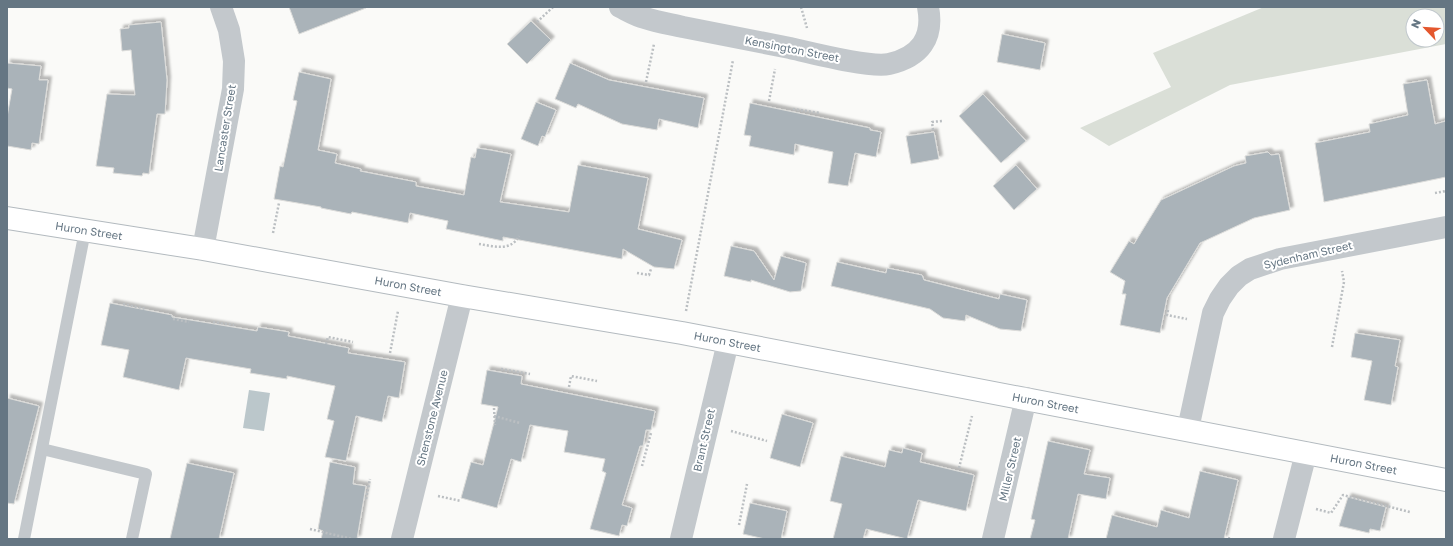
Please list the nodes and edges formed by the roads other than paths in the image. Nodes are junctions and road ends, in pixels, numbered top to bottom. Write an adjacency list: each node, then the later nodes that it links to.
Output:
1 (221, 7): 7 (street, Lancaster Street)
2 (620, 7): 3 (street, Kensington Street)
3 (928, 7)
4 (7, 218): 6 (main road, Huron Street)
5 (1446, 226): 11 (street, Sydenham Street)
6 (85, 231): 7 (main road, Huron Street); 12 (lane)
7 (203, 249): 8 (main road, Huron Street)
8 (462, 296): 9 (main road, Huron Street); 17 (street, Shenstone Avenue)
9 (728, 342): 10 (main road, Huron Street); 18 (street, Brant Street)
10 (1026, 398): 11 (main road, Huron Street); 19 (street, Miller Street)
11 (1188, 429): 13 (main road, Huron Street)
12 (42, 449): 15 (lane); 16 (lane)
13 (1306, 453): 14 (main road, Huron Street); 20 (street)
14 (1446, 480)
15 (24, 539)
16 (132, 539)
17 (402, 539)
18 (681, 539)
19 (993, 539)
20 (1284, 539)

